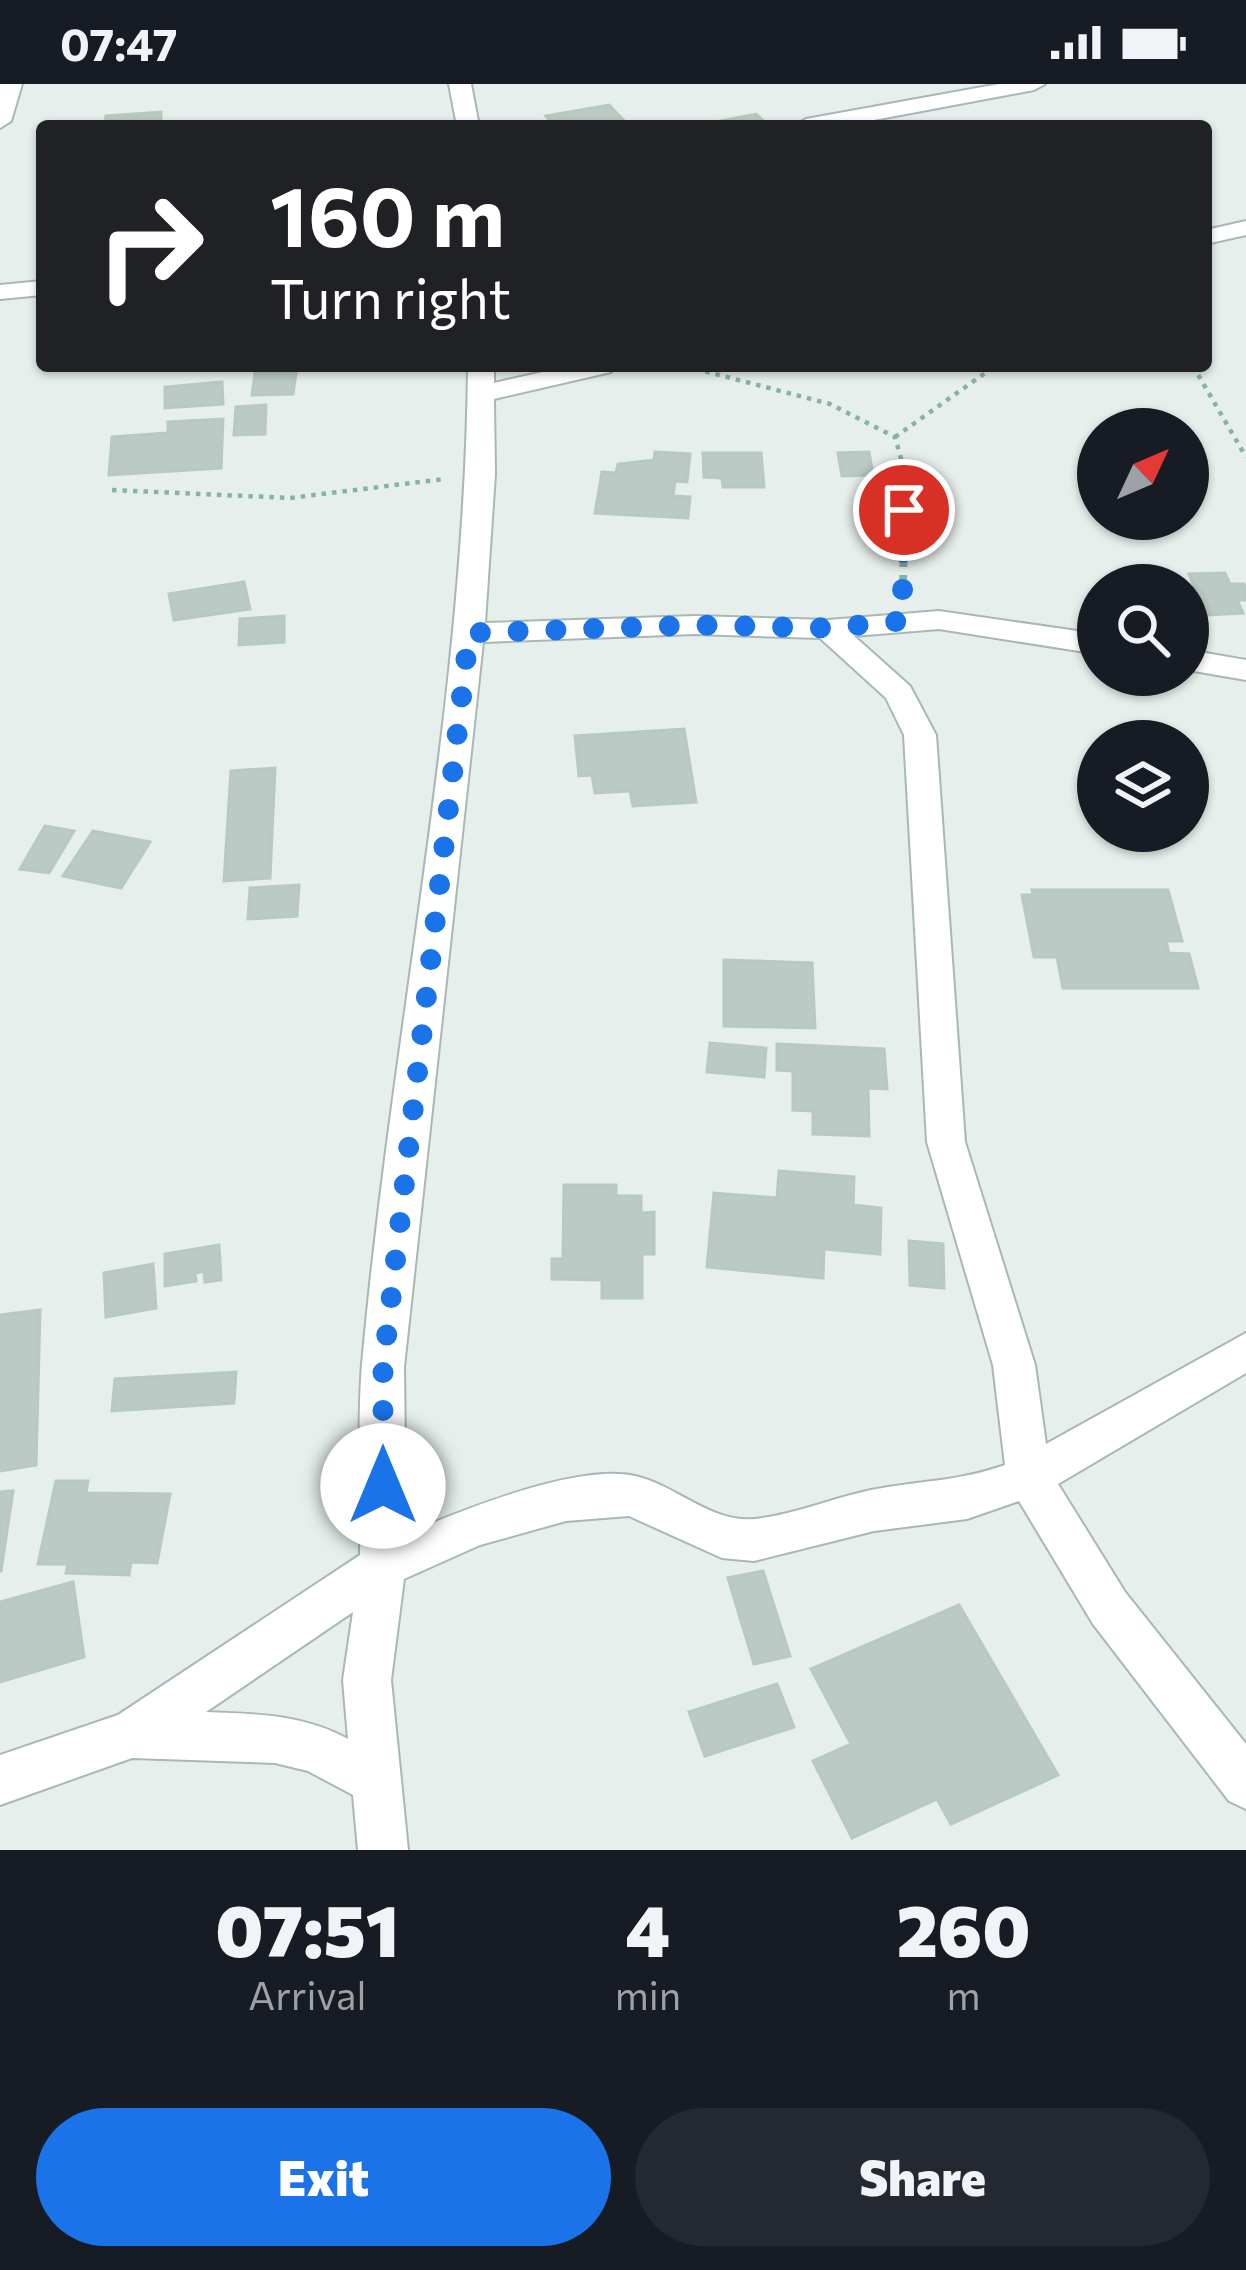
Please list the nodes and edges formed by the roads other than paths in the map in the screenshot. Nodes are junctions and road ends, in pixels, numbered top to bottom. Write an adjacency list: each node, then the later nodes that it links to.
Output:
1 (460, 84): 4 (street)
2 (1034, 84): 5 (street)
3 (6, 90): 6 (street)
4 (467, 120)
5 (839, 120)
6 (0, 122)
7 (1246, 228): 8 (street)
8 (1212, 236)
9 (36, 289): 10 (street)
10 (1, 292)
11 (551, 372): 12 (street)
12 (482, 380): 14 (street)
13 (828, 628): 14 (street); 15 (street); 19 (street)
14 (469, 633): 20 (street)
15 (1077, 641)
16 (1209, 664): 17 (street)
17 (1246, 670)
18 (1246, 1351): 19 (street)
19 (1029, 1477): 20 (street); 24 (street)
20 (383, 1567): 21 (street); 23 (street)
21 (132, 1733): 22 (street); 23 (street)
22 (0, 1780)
23 (376, 1780): 25 (street)
24 (1246, 1784)
25 (382, 1850)

